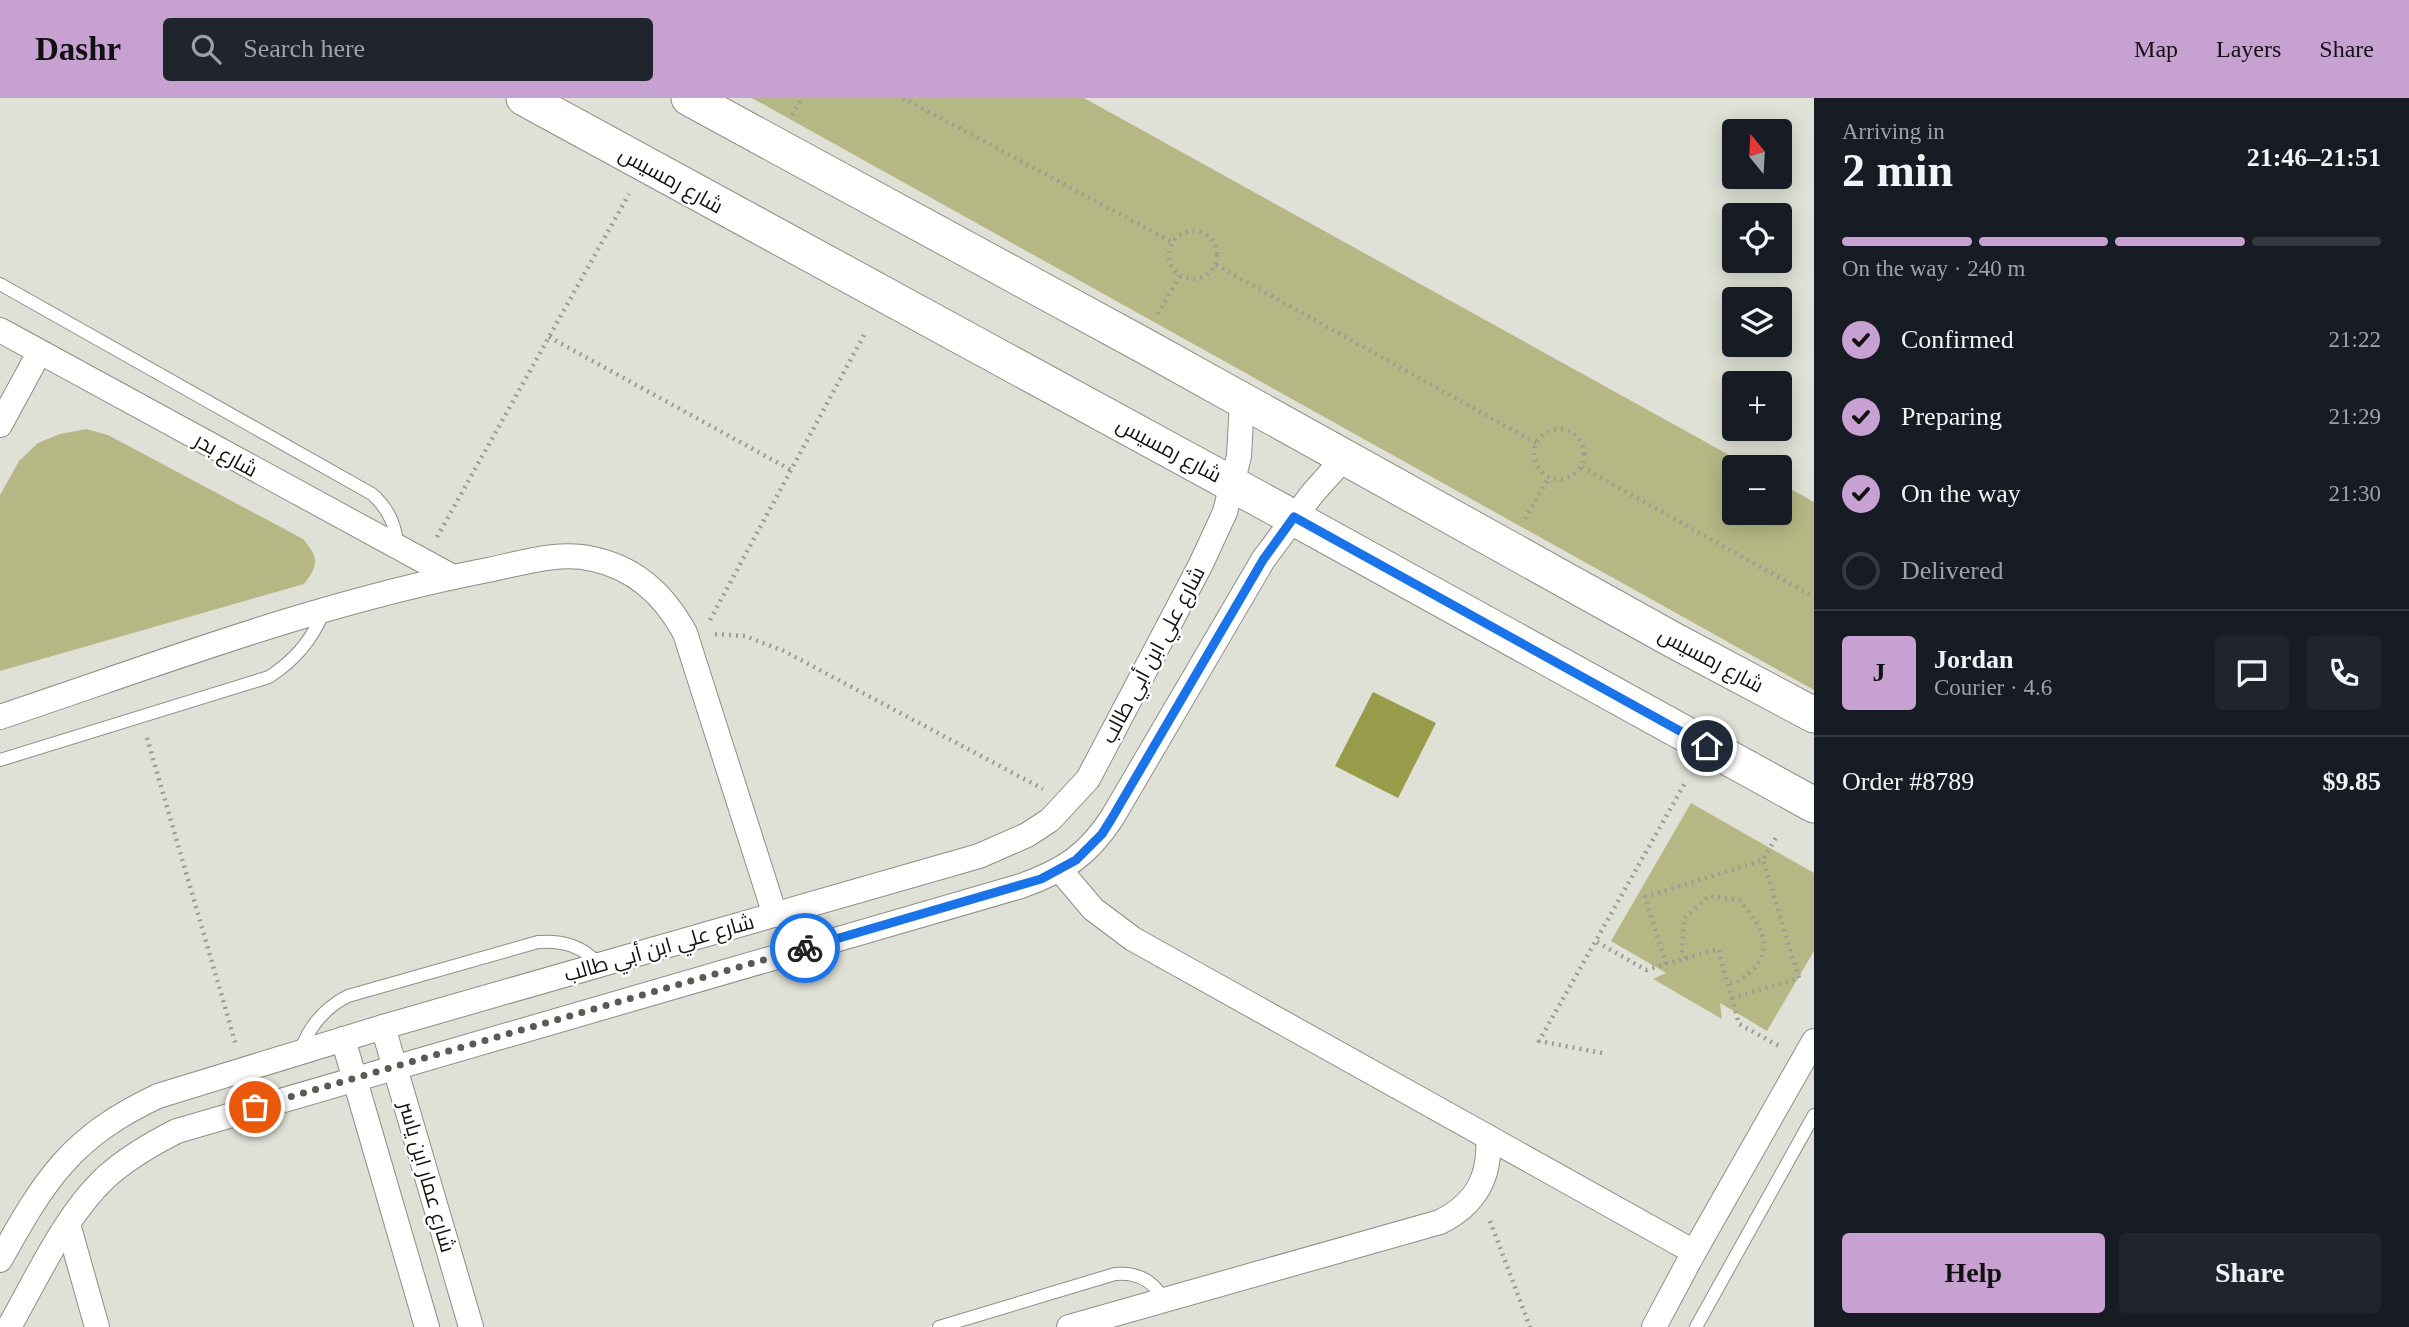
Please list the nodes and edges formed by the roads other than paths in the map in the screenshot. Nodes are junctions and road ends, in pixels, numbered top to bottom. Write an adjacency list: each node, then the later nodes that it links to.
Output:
1 (524, 98): 9 (main road, شارع رمسيس)
2 (689, 98): 6 (main road, شارع رمسيس)
3 (0, 284): 11 (lane)
4 (0, 331): 5 (street, شارع بدر)
5 (39, 353): 7 (street); 11 (street, شارع بدر)
6 (1242, 400): 8 (main road, شارع رمسيس); 9 (street, شارع علي ابن أبي طالب)
7 (0, 425)
8 (1345, 457): 10 (street, شارع علي ابن أبي طالب); 14 (main road, شارع رمسيس)
9 (1233, 484): 10 (main road, شارع رمسيس); 19 (street, شارع علي ابن أبي طالب)
10 (1294, 517): 17 (main road, شارع رمسيس); 18 (street, شارع علي ابن أبي طالب)
11 (397, 548): 12 (street, شارع بدر)
12 (453, 577): 13 (street); 19 (street)
13 (324, 611): 15 (street); 16 (lane)
14 (1814, 715)
15 (0, 717)
16 (0, 760)
17 (1814, 805)
18 (1060, 870): 25 (street, شارع علي ابن أبي طالب); 28 (street)
19 (775, 915): 20 (street, شارع علي ابن أبي طالب)
20 (600, 965): 21 (street, شارع علي ابن أبي طالب); 24 (lane)
21 (383, 1027): 22 (street, شارع علي ابن أبي طالب); 25 (street, شارع عمار ابن ياسر)
22 (343, 1039): 24 (street, شارع علي ابن أبي طالب); 26 (street, شارع عمار ابن ياسر)
23 (1809, 1050): 30 (street)
24 (300, 1052): 31 (street, شارع علي ابن أبي طالب)
25 (395, 1067): 26 (street, شارع علي ابن أبي طالب); 36 (street, شارع عمار ابن ياسر)
26 (355, 1079): 29 (street, شارع علي ابن أبي طالب); 35 (street, شارع عمار ابن ياسر)
27 (1814, 1115): 40 (lane)
28 (1488, 1137): 30 (street); 32 (street)
29 (68, 1224): 33 (street, شارع علي ابن أبي طالب); 34 (street)
30 (1694, 1251): 39 (street)
31 (0, 1260)
32 (1164, 1300): 37 (lane); 38 (street)
33 (9, 1327)
34 (97, 1327)
35 (426, 1327)
36 (471, 1327)
37 (939, 1327)
38 (1069, 1327)
39 (1654, 1327)
40 (1696, 1327)

